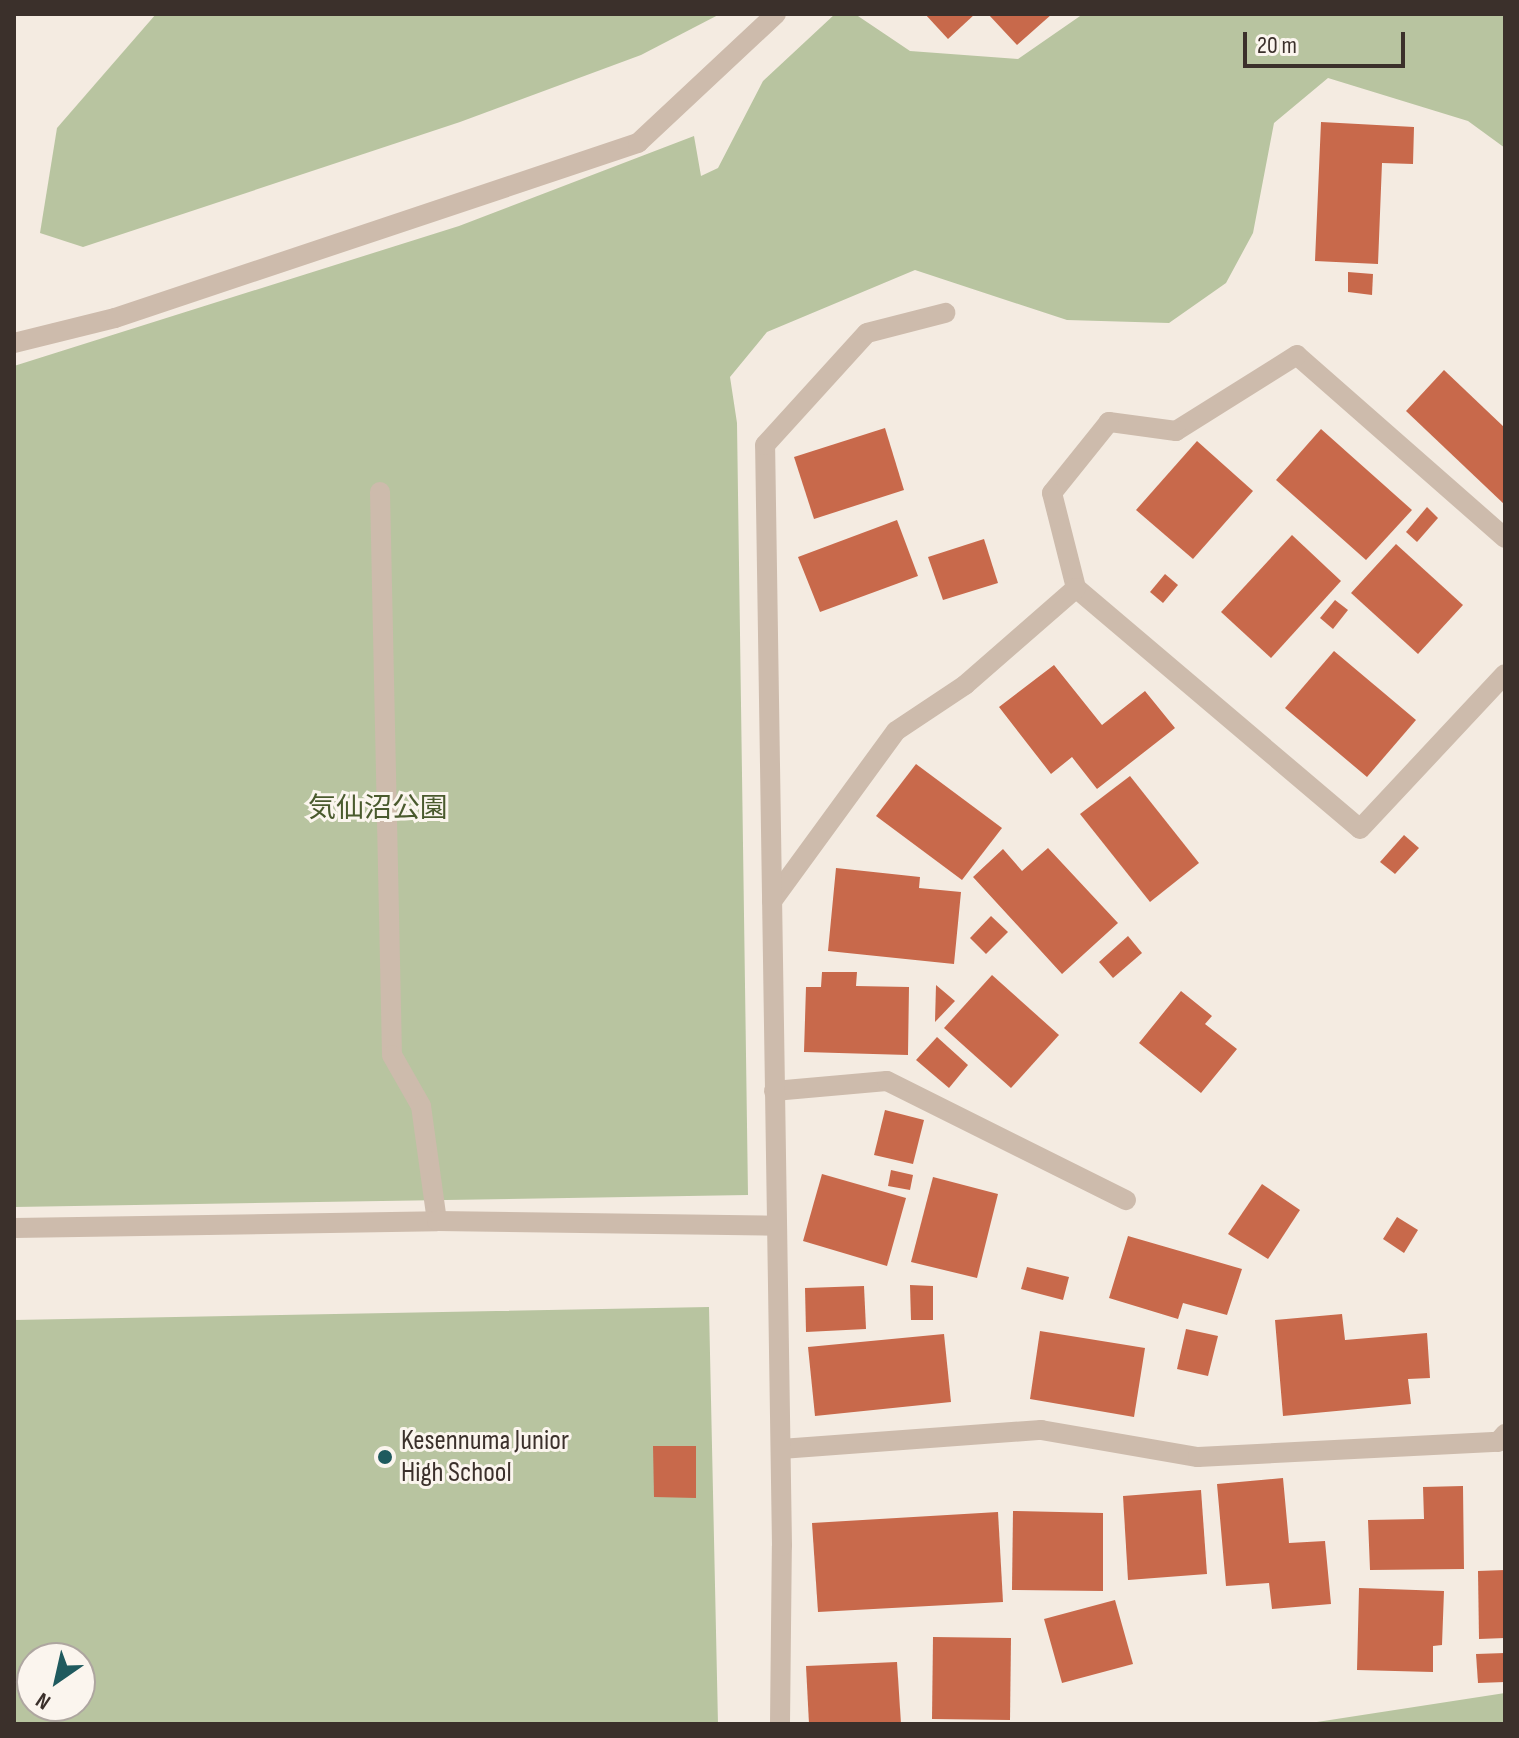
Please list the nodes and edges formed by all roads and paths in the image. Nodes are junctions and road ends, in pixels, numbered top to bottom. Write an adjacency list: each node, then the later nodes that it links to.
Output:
1 (776, 14): 3 (street)
2 (945, 313): 8 (street)
3 (14, 343)
4 (380, 492): 11 (street)
5 (1505, 538): 6 (street)
6 (1076, 588): 7 (street); 8 (street)
7 (1505, 674)
8 (772, 901): 9 (street)
9 (774, 1091): 10 (street); 12 (street)
10 (1126, 1200)
11 (437, 1221): 12 (street); 13 (street)
12 (776, 1226): 15 (street)
13 (14, 1228)
14 (1505, 1434): 15 (street)
15 (781, 1449): 16 (street)
16 (780, 1724)

